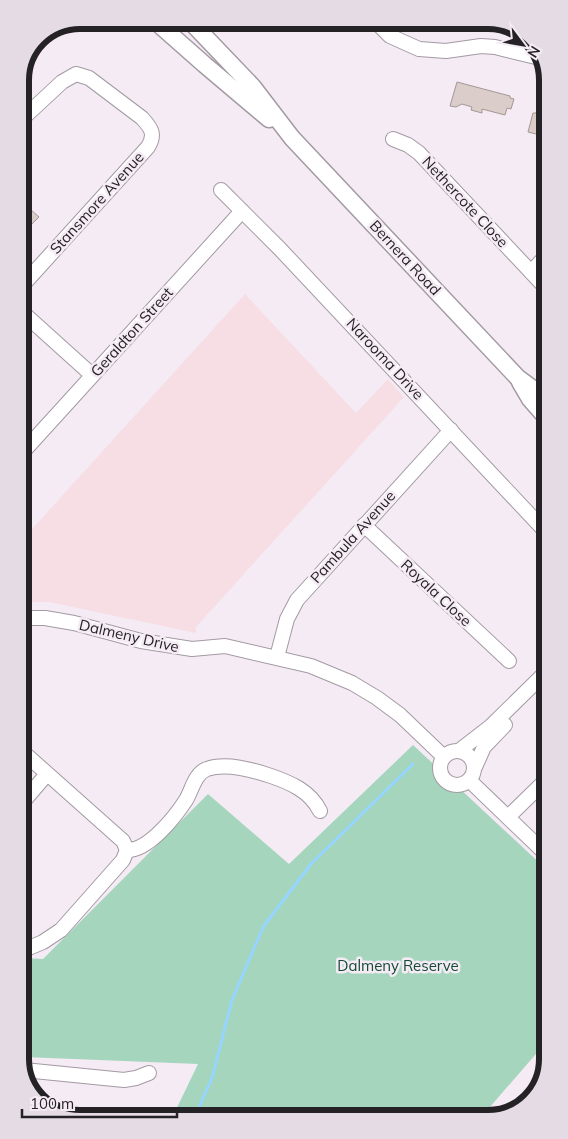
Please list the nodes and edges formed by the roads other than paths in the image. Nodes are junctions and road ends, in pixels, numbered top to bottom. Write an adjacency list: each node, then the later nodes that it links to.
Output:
1 (164, 29): 6 (main road, Bernera Road)
2 (198, 29): 6 (main road, Bernera Road)
3 (383, 29): 4 (street)
4 (533, 56)
5 (29, 113): 12 (street, Stansmore Avenue)
6 (292, 138): 16 (main road, Bernera Road)
7 (393, 139): 11 (street, Nethercote Close)
8 (220, 190): 9 (street, Narooma Drive)
9 (242, 211): 15 (street, Geraldton Street); 19 (street, Narooma Drive)
10 (539, 263): 11 (street)
11 (531, 272): 13 (street, Nethercote Close)
12 (29, 278)
13 (539, 281)
14 (29, 318): 15 (street)
15 (92, 375): 20 (street, Geraldton Street)
16 (518, 378): 17 (main road, Bernera Road); 18 (main road, Bernera Road)
17 (539, 394)
18 (539, 409)
19 (451, 430): 21 (street, Narooma Drive); 22 (street, Pambula Avenue)
20 (29, 445)
21 (539, 524)
22 (364, 525): 24 (street, Pambula Avenue); 25 (street, Royala Close)
23 (29, 618): 24 (street, Dalmeny Drive)
24 (277, 657): 30 (street, Dalmeny Drive)
25 (509, 661)
26 (539, 679): 28 (street)
27 (539, 692): 32 (street)
28 (460, 750): 30 (street); 32 (street)
29 (29, 757): 31 (street)
30 (444, 757): 32 (street)
31 (48, 774): 34 (street); 38 (street)
32 (472, 774): 36 (street)
33 (539, 787): 36 (street)
34 (29, 795)
35 (320, 811): 38 (street)
36 (508, 818): 37 (street)
37 (539, 847)
38 (127, 850): 39 (street)
39 (29, 948)
40 (30, 1071): 41 (street)
41 (149, 1073)

